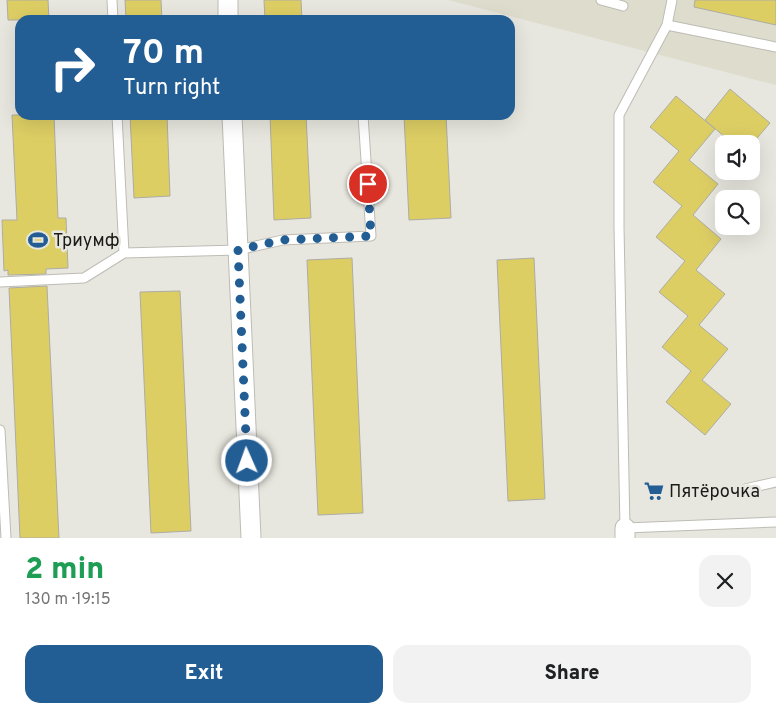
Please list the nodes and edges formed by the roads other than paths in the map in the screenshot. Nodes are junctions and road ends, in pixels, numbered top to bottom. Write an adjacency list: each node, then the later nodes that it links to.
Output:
1 (112, 0): 6 (lane)
2 (228, 0): 7 (street)
3 (601, 0): 5 (lane)
4 (672, 0): 8 (lane)
5 (623, 6)
6 (113, 15)
7 (228, 15)
8 (667, 25): 9 (lane); 20 (lane)
9 (776, 47)
10 (118, 120): 14 (lane)
11 (232, 120): 13 (street)
12 (363, 120): 13 (lane)
13 (238, 250): 14 (lane); 22 (street)
14 (124, 253): 15 (lane)
15 (0, 282)
16 (0, 430): 21 (lane)
17 (776, 482): 18 (lane)
18 (745, 489)
19 (776, 522): 20 (lane)
20 (625, 533)
21 (6, 538)
22 (251, 538)

